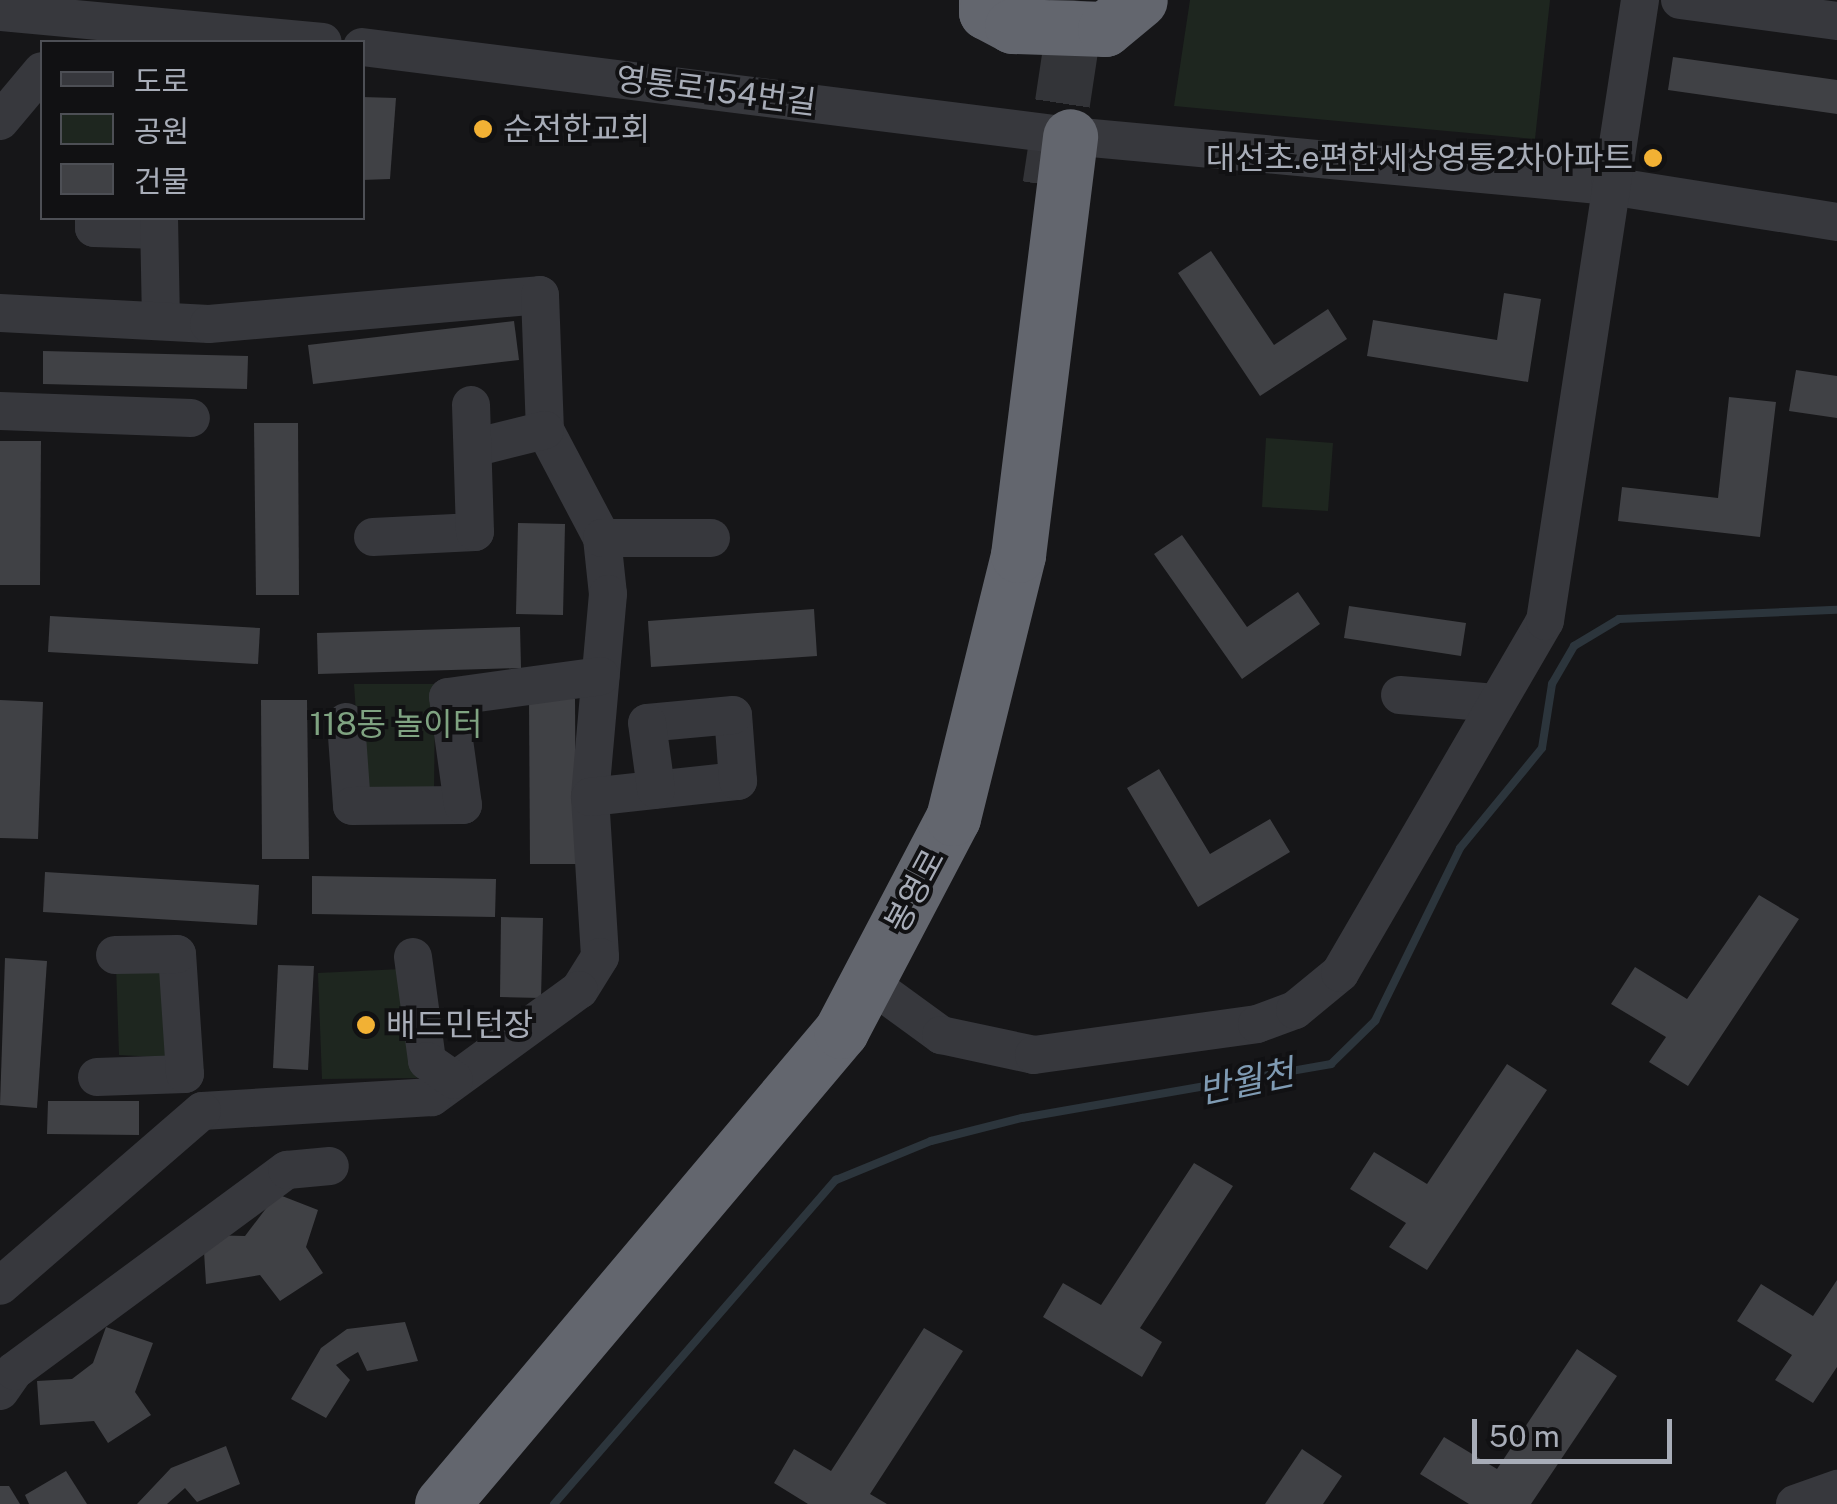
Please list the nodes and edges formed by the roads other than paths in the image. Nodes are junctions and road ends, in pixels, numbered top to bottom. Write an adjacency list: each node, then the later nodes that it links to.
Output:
1 (986, 0): 2 (highway)
2 (1140, 0)
3 (1640, 0): 13 (street)
4 (1680, 0): 7 (street)
5 (0, 12): 6 (street)
6 (79, 19): 8 (street)
7 (1837, 21)
8 (303, 40)
9 (365, 47): 12 (street, 영통로154번길)
10 (40, 73): 11 (street)
11 (0, 121)
12 (1070, 136): 13 (street, 영통로154번길); 35 (highway, 봉영로)
13 (1610, 186): 15 (street, 영통로154번길); 29 (street)
14 (94, 220): 16 (street)
15 (1837, 222)
16 (159, 224): 18 (street)
17 (0, 313): 18 (street)
18 (161, 319): 22 (street)
19 (472, 405): 23 (street)
20 (0, 412): 21 (street)
21 (192, 418)
22 (545, 430): 23 (street); 25 (street)
23 (473, 448): 24 (street)
24 (372, 537)
25 (602, 538): 26 (street); 27 (street)
26 (711, 538)
27 (602, 676): 30 (street); 32 (street)
28 (1400, 694): 29 (street)
29 (1496, 704): 35 (street)
30 (346, 722)
31 (656, 790): 32 (street)
32 (590, 797): 37 (street)
33 (114, 955): 36 (street)
34 (413, 956): 37 (street)
35 (867, 981): 42 (highway, 봉영로)
36 (97, 1077)
37 (454, 1080): 39 (street)
38 (330, 1166): 40 (street)
39 (0, 1286)
40 (0, 1391)
41 (1837, 1489): 43 (street)
42 (442, 1504)
43 (1795, 1504)

